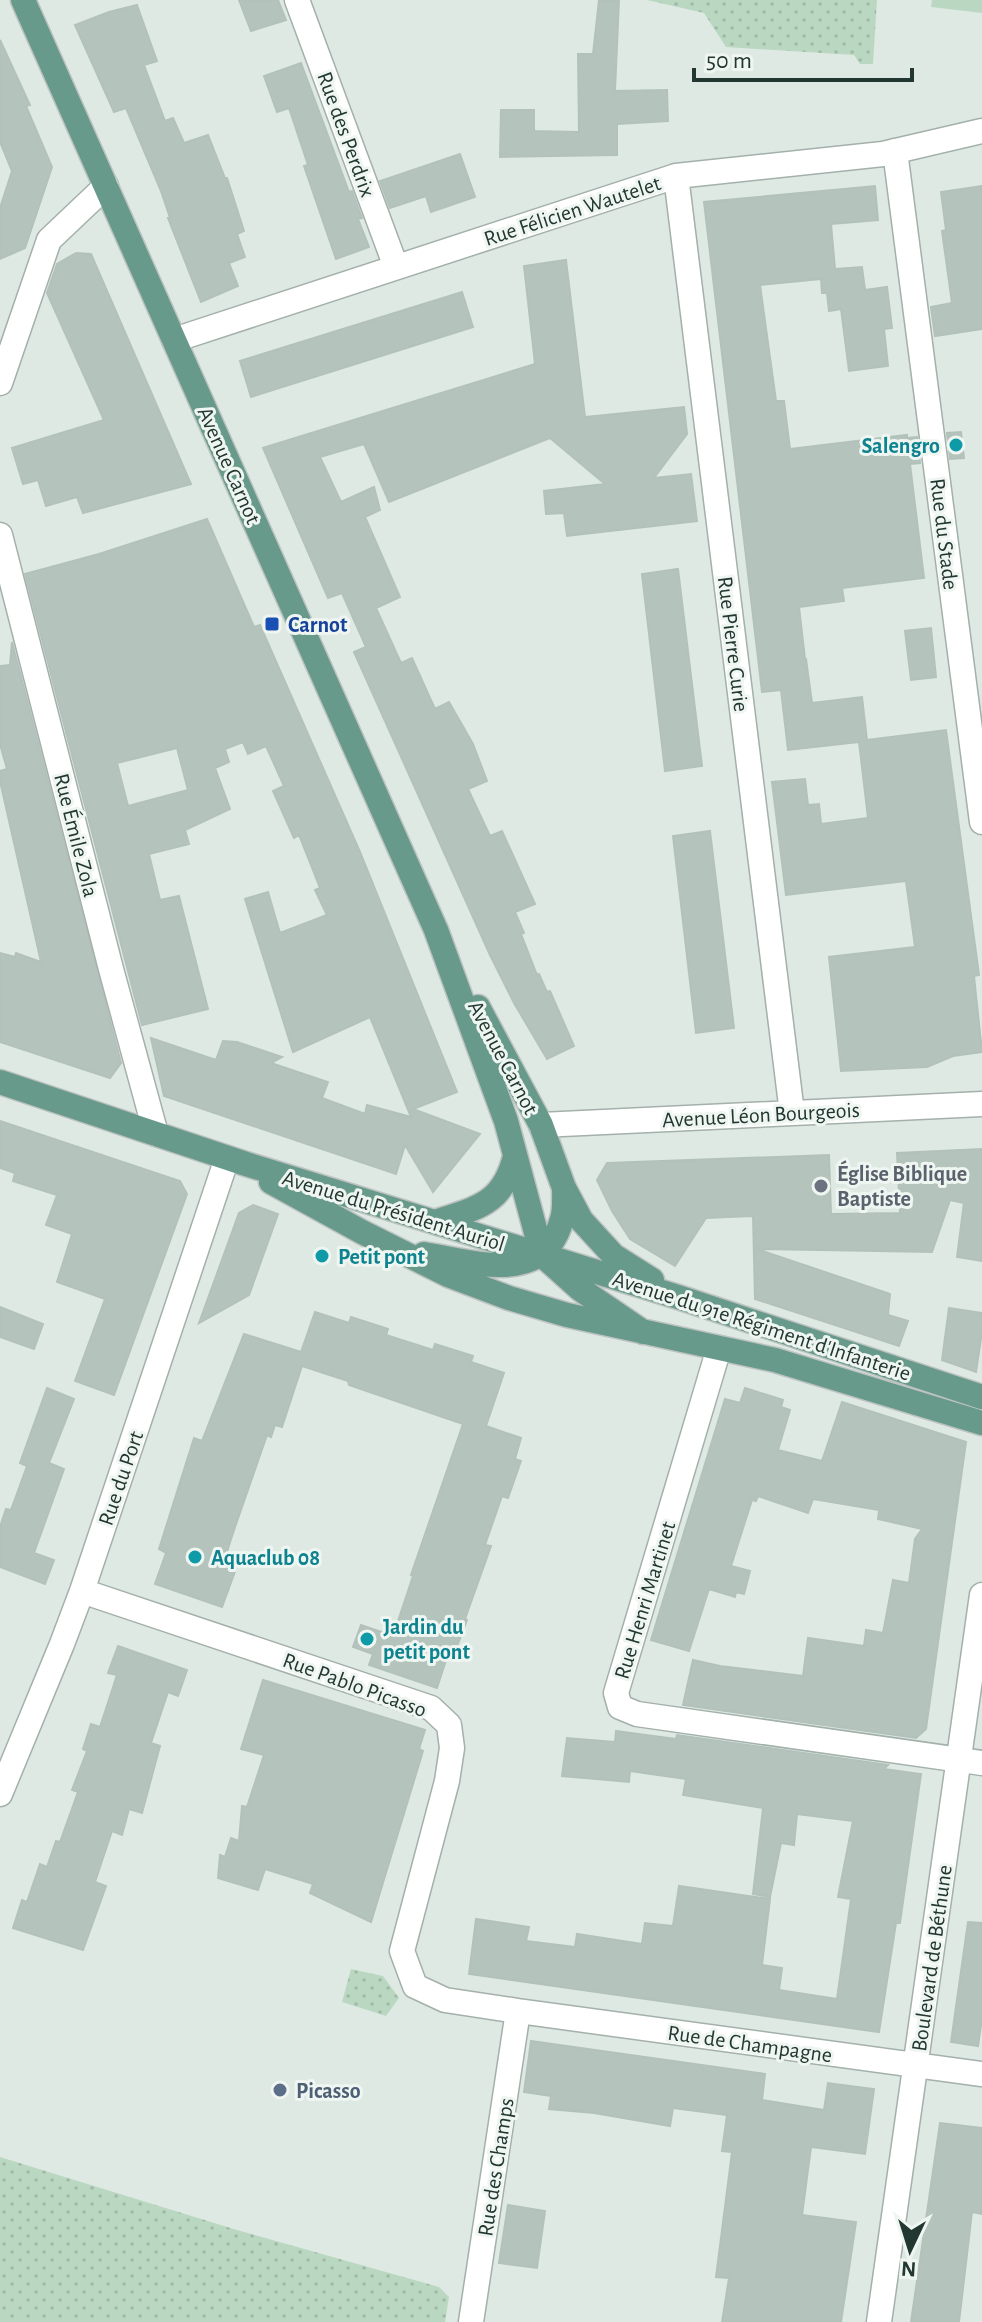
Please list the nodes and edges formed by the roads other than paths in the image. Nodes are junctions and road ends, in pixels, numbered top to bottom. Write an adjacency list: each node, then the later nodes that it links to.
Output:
1 (23, 0): 6 (main road, Avenue Carnot)
2 (297, 0): 7 (street, Rue des Perdrix)
3 (982, 131): 4 (street, Rue Félicien Wautelet)
4 (895, 151): 5 (street, Rue Félicien Wautelet); 11 (street, Rue du Stade)
5 (676, 176): 7 (street, Rue Félicien Wautelet); 15 (street, Rue Pierre Curie)
6 (106, 186): 8 (main road, Avenue Carnot); 9 (street)
7 (396, 267): 8 (street, Rue Félicien Wautelet)
8 (174, 340): 12 (main road, Avenue Carnot)
9 (0, 383)
10 (0, 535): 17 (street, Rue Émile Zola)
11 (982, 822)
12 (436, 930): 16 (main road, Avenue Carnot); 18 (main road, Avenue Carnot)
13 (0, 1082): 17 (main road, Avenue du Président Auriol)
14 (982, 1104): 15 (street, Avenue Léon Bourgeois)
15 (792, 1113): 16 (street, Avenue Léon Bourgeois)
16 (541, 1125): 20 (main road, Avenue Carnot)
17 (156, 1134): 19 (main road, Avenue du Président Auriol)
18 (515, 1156): 21 (main road); 23 (main road, Avenue Carnot)
19 (237, 1161): 21 (main road, Avenue du Président Auriol); 22 (main road, Avenue du Président Auriol); 30 (street, Rue du Port)
20 (564, 1188): 23 (main road, Avenue Carnot); 24 (main road, Avenue Carnot)
21 (435, 1222): 23 (main road, Avenue du Président Auriol)
22 (394, 1248): 23 (main road); 25 (main road, Avenue du Président Auriol)
23 (542, 1255): 24 (main road, Avenue du 91e Régiment d'Infanterie); 26 (main road)
24 (678, 1297): 28 (main road, Avenue du 91e Régiment d'Infanterie)
25 (533, 1305): 26 (main road, Avenue du 91e Régiment d'Infanterie)
26 (643, 1332): 27 (main road, Avenue du 91e Régiment d'Infanterie)
27 (719, 1348): 29 (main road, Avenue du 91e Régiment d'Infanterie); 32 (street, Rue Henri Martinet)
28 (982, 1397)
29 (982, 1423)
30 (82, 1591): 33 (street, Rue du Port); 34 (street, Rue Pablo Picasso)
31 (982, 1595): 32 (street, Boulevard de Béthune)
32 (970, 1761): 35 (street, Boulevard de Béthune)
33 (0, 1794)
34 (518, 2011): 35 (street, Rue de Champagne); 37 (street, Rue des Champs)
35 (916, 2065): 36 (street, Rue de Champagne); 38 (street, Boulevard de Béthune)
36 (982, 2074)
37 (471, 2322)
38 (879, 2322)

